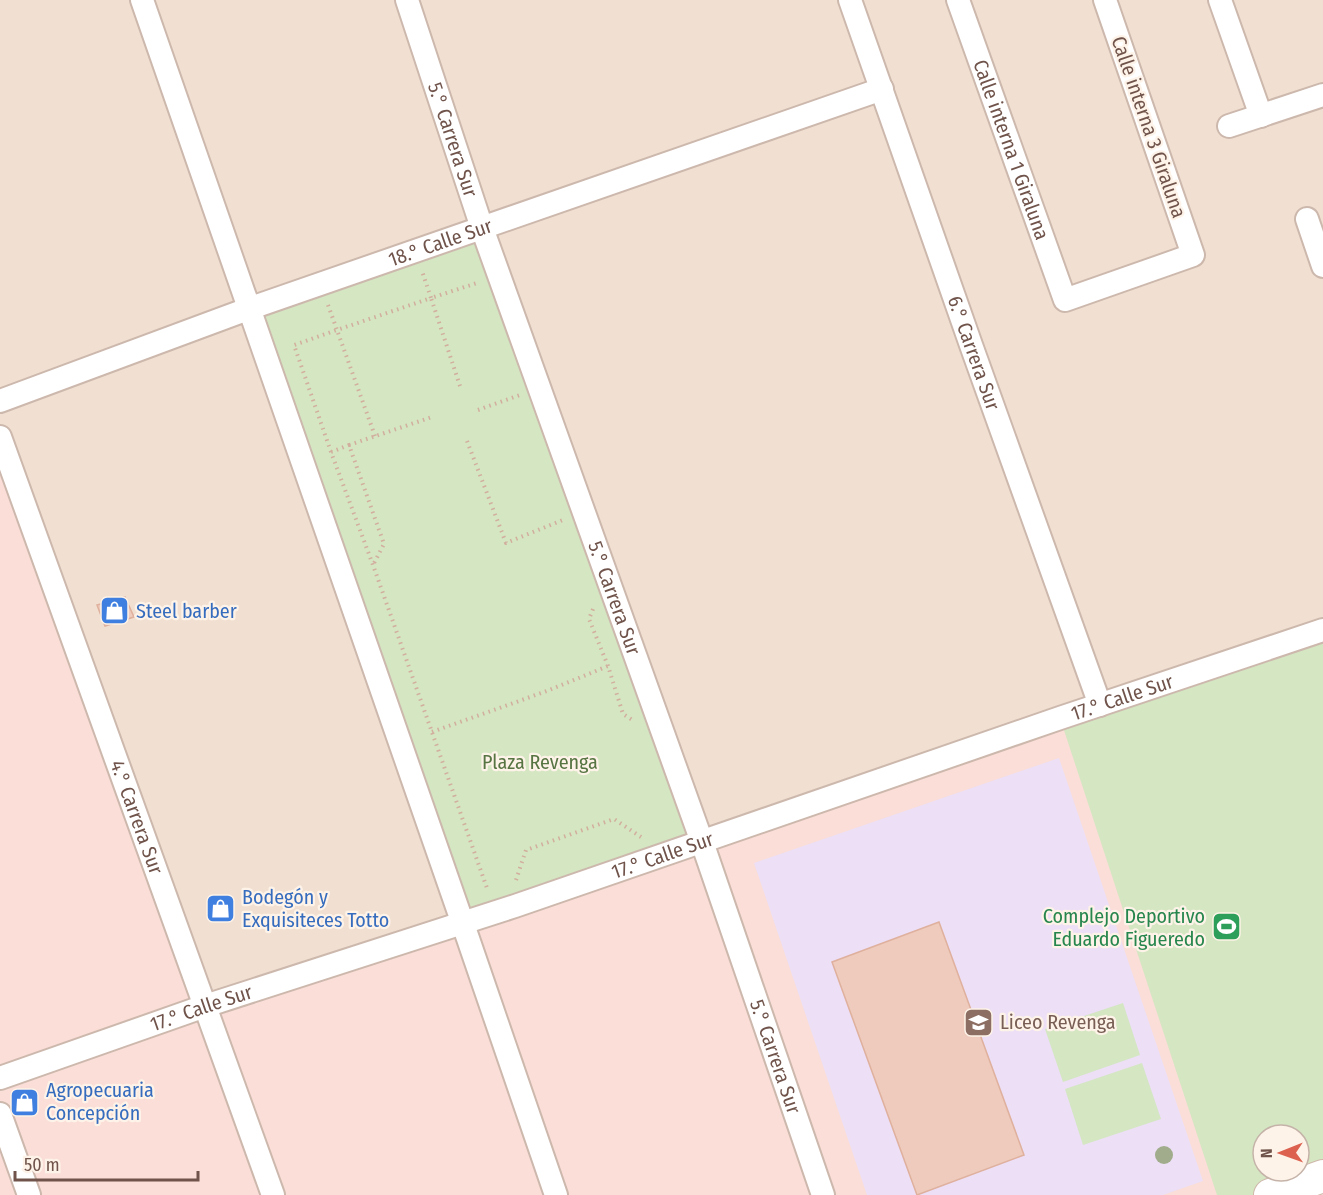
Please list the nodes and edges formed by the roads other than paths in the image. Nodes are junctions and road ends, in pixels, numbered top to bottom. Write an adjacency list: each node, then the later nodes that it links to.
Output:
1 (141, 0): 15 (street)
2 (407, 0): 12 (street, 5.° Carrera Sur)
3 (850, 0): 7 (street, 6.° Carrera Sur)
4 (958, 0): 13 (street, Calle interna 1 Giraluna)
5 (1105, 0): 13 (street, Calle interna 3 Giraluna)
6 (1220, 0): 9 (street)
7 (882, 89): 12 (street, 18.° Calle Sur); 19 (street, 6.° Carrera Sur)
8 (1323, 95): 9 (street)
9 (1260, 116): 10 (street)
10 (1229, 126)
11 (1307, 219): 14 (street)
12 (482, 228): 15 (street, 18.° Calle Sur); 20 (street, 5.° Carrera Sur)
13 (1193, 255)
14 (1323, 266)
15 (248, 309): 16 (street, 18.° Calle Sur); 21 (street)
16 (0, 401)
17 (0, 437): 22 (street, 4.° Carrera Sur)
18 (1323, 630): 19 (street, 17.° Calle Sur)
19 (1100, 705): 20 (street, 17.° Calle Sur)
20 (702, 842): 21 (street, 17.° Calle Sur); 29 (street, 5.° Carrera Sur)
21 (463, 924): 22 (street, 17.° Calle Sur); 28 (street)
22 (205, 1006): 23 (street, 17.° Calle Sur); 27 (street, 4.° Carrera Sur)
23 (0, 1078)
24 (0, 1114): 26 (street)
25 (1323, 1176): 30 (street)
26 (29, 1195)
27 (273, 1195)
28 (556, 1195)
29 (823, 1195)
30 (1270, 1195)

